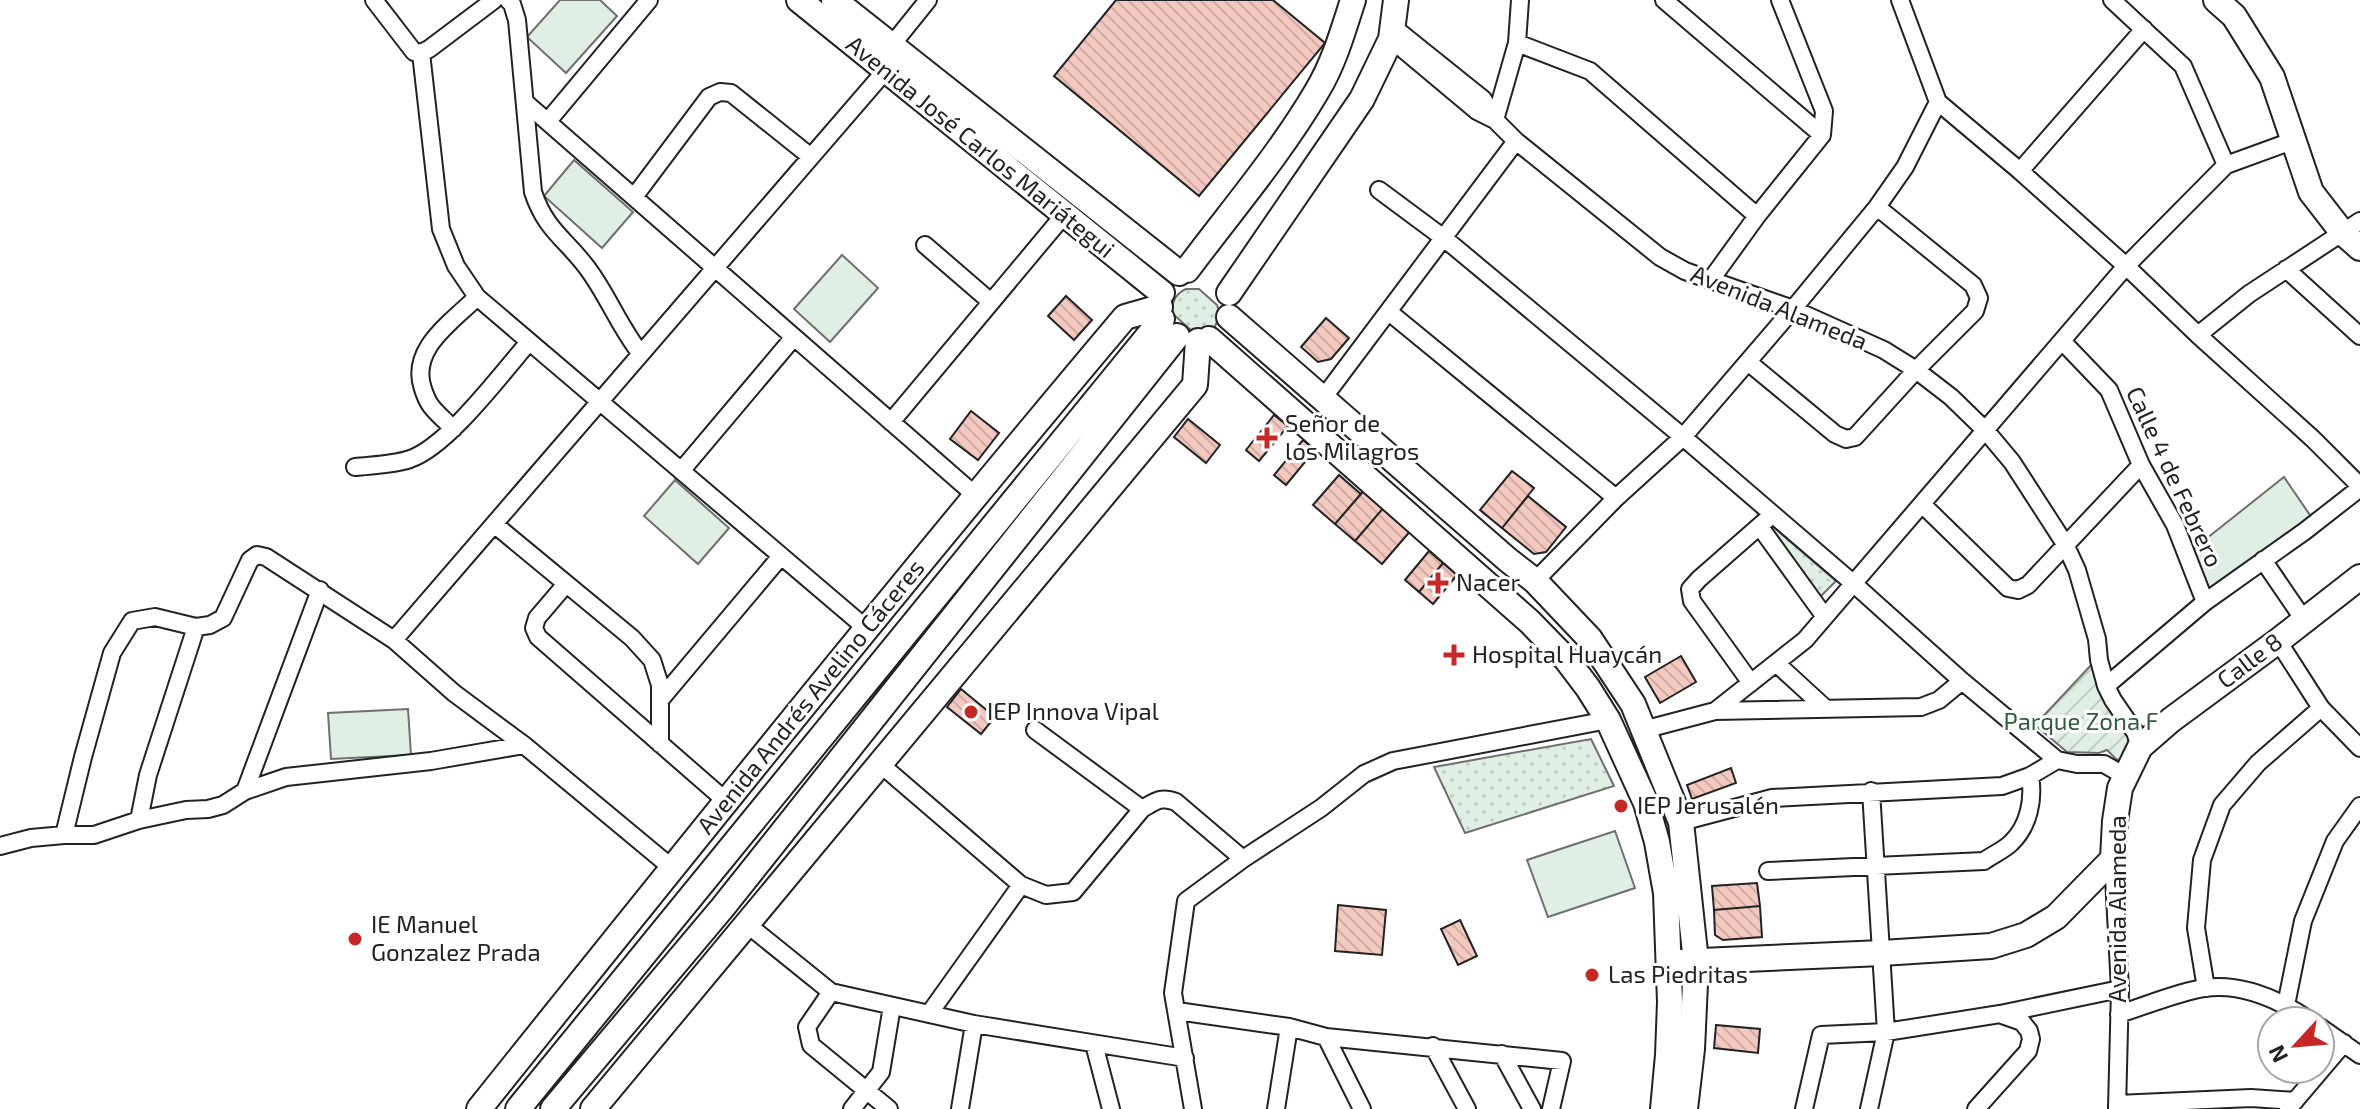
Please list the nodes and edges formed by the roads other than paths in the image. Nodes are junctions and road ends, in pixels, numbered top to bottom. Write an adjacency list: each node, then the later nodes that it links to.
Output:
1 (374, 0): 22 (street)
2 (494, 0): 22 (street)
3 (508, 0): 25 (street)
4 (799, 0): 23 (street, Avenida José Carlos Mariátegui)
5 (834, 0): 21 (street, Avenida José Carlos Mariátegui)
6 (928, 0): 21 (street)
7 (1353, 0): 45 (street)
8 (1396, 0): 19 (street)
9 (1520, 0): 20 (street)
10 (1664, 0): 28 (street)
11 (1780, 0): 28 (street)
12 (1918, 0): 16 (street)
13 (2112, 0): 18 (street)
14 (2216, 0): 17 (street)
15 (640, 3): 27 (street)
16 (1903, 8): 24 (street)
17 (2240, 8): 30 (street)
18 (2144, 29): 32 (street); 33 (street)
19 (1391, 32): 26 (street, Avenida Alameda); 49 (street)
20 (1517, 43): 26 (street); 38 (street)
21 (891, 46): 23 (street); 45 (street, Avenida José Carlos Mariátegui)
22 (421, 53): 47 (street)
23 (886, 70): 31 (street); 37 (street, Avenida José Carlos Mariátegui)
24 (1938, 102): 33 (street); 36 (street)
25 (526, 103): 27 (street); 58 (street)
26 (1495, 120): 29 (street, Avenida Alameda)
27 (548, 121): 35 (street)
28 (1822, 135): 38 (street)
29 (1516, 141): 40 (street); 46 (street, Avenida Alameda)
30 (2292, 141): 32 (street); 39 (street)
31 (811, 157): 35 (street); 43 (street)
32 (2226, 165): 42 (street)
33 (2020, 171): 42 (street)
34 (1379, 190): 40 (street)
35 (634, 197): 43 (street)
36 (1877, 207): 50 (street); 60 (street)
37 (1064, 215): 48 (street); 52 (street, Avenida José Carlos Mariátegui)
38 (1757, 216): 46 (street)
39 (2354, 234): 44 (street)
40 (1445, 239): 51 (street); 66 (street)
41 (925, 245): 48 (street)
42 (2126, 266): 53 (street); 56 (street)
43 (716, 268): 55 (street); 58 (street)
44 (2286, 269): 53 (street); 54 (street)
45 (1183, 272): 49 (street); 52 (street)
46 (1710, 281): 50 (street, Avenida Alameda)
47 (477, 297): 57 (street); 64 (street)
48 (991, 302): 63 (street)
49 (1229, 305): 52 (street); 61 (street)
50 (1793, 309): 59 (street); 60 (street, Avenida Alameda)
51 (1389, 312): 61 (street); 72 (street)
52 (1178, 323): 71 (street, Avenida Andrés Avelino Cáceres); 83 (street, Avenida José Carlos Mariátegui); 110 (street); 156 (street, Avenida Andrés Avelino Cáceres); 157 (street)
53 (2198, 335): 70 (street)
54 (2360, 336)
55 (794, 337): 63 (street); 69 (street)
56 (2062, 341): 65 (street); 67 (street, Calle 4 de Febrero)
57 (529, 342): 62 (street); 64 (street)
58 (641, 354): 62 (street)
59 (1748, 362): 60 (street); 66 (street)
60 (1916, 370): 65 (street, Avenida Alameda)
61 (1324, 397): 79 (street)
62 (600, 403): 69 (street); 75 (street)
63 (891, 422): 71 (street)
64 (453, 429): 68 (street)
65 (1986, 431): 73 (street); 77 (street, Avenida Alameda)
66 (1683, 437): 72 (street); 74 (street)
67 (2141, 465): 77 (street); 87 (street, Calle 4 de Febrero)
68 (355, 467)
69 (681, 471): 78 (street)
70 (2360, 487): 80 (street)
71 (975, 495): 91 (street, Avenida Andrés Avelino Cáceres)
72 (1616, 498): 82 (street)
73 (1923, 505): 77 (street); 85 (street)
74 (1772, 515): 76 (street); 85 (street)
75 (494, 524): 84 (street); 92 (street)
76 (1760, 527): 88 (street); 96 (street)
77 (2065, 544): 97 (street, Avenida Alameda)
78 (781, 556): 91 (street); 98 (street)
79 (1508, 560): 82 (street); 83 (street)
80 (2263, 560): 87 (street); 89 (street)
81 (2360, 577): 89 (street, Calle 8)
82 (1535, 581): 104 (street)
83 (1489, 583): 102 (street, Avenida José Carlos Mariátegui)
84 (566, 584): 98 (street); 105 (street)
85 (1854, 584): 88 (street); 95 (street)
86 (320, 590): 90 (street); 92 (street); 113 (street)
87 (2205, 602): 97 (street)
88 (1825, 617): 94 (street)
89 (2304, 620): 93 (street, Calle 8)
90 (196, 627): 118 (street); 120 (street)
91 (867, 629): 115 (street, Avenida Andrés Avelino Cáceres)
92 (394, 640): 106 (street)
93 (2278, 641): 100 (street); 107 (street, Calle 8)
94 (1776, 663): 96 (street); 99 (street)
95 (1962, 681): 99 (street); 109 (street)
96 (1751, 683): 101 (street)
97 (2106, 686): 107 (street, Avenida Alameda)
98 (660, 700): 105 (street)
99 (1824, 707): 101 (street)
100 (2321, 708): 108 (street); 132 (street)
101 (1715, 711): 104 (street)
102 (1608, 720): 122 (street); 131 (street, Avenida José Carlos Mariátegui)
103 (1035, 730): 117 (street)
104 (1643, 730): 119 (street)
105 (660, 744): 115 (street)
106 (524, 745): 113 (street); 125 (street)
107 (2140, 747): 112 (street, Avenida Alameda)
108 (2360, 748)
109 (2057, 760): 111 (street); 112 (street)
110 (879, 763): 127 (street); 128 (street)
111 (2030, 776): 114 (street); 124 (street)
112 (2125, 776): 123 (street, Avenida Alameda)
113 (245, 791): 118 (street)
114 (1871, 791): 119 (street); 124 (street)
115 (726, 801): 125 (street, Avenida Andrés Avelino Cáceres)
116 (2360, 806): 135 (street)
117 (1142, 809): 122 (street); 127 (street)
118 (139, 820): 120 (street)
119 (1681, 822): 130 (street)
120 (64, 835): 121 (street)
121 (0, 846)
122 (1243, 859): 137 (street)
123 (2113, 859): 129 (street); 133 (street, Avenida Alameda)
124 (1876, 866): 126 (street); 129 (street)
125 (672, 868): 155 (street, Avenida Andrés Avelino Cáceres)
126 (1768, 871)
127 (1021, 885): 138 (street)
128 (748, 925): 134 (street); 158 (street)
129 (1882, 953): 130 (street); 143 (street)
130 (1696, 962): 131 (street); 170 (street)
131 (1669, 963): 169 (street, Avenida José Carlos Mariátegui)
132 (2206, 988): 135 (street); 140 (street)
133 (2120, 989): 139 (street); 140 (street, Avenida Alameda)
134 (831, 992): 136 (street); 152 (street)
135 (2286, 1005)
136 (892, 1006): 138 (street); 152 (street)
137 (1177, 1011): 142 (street); 151 (street)
138 (929, 1014): 141 (street)
139 (2000, 1014): 143 (street); 173 (street)
140 (2119, 1014): 153 (street, Avenida Alameda)
141 (974, 1024): 147 (street); 161 (street)
142 (1289, 1027): 144 (street); 164 (street)
143 (1886, 1032): 171 (street); 172 (street)
144 (1326, 1037): 148 (street); 165 (street)
145 (2336, 1038): 146 (street)
146 (2344, 1043): 150 (street); 154 (street)
147 (1094, 1044): 151 (street); 162 (street)
148 (1433, 1046): 149 (street); 166 (street)
149 (1502, 1054): 167 (street); 168 (street)
150 (2360, 1055)
151 (1185, 1058): 163 (street)
152 (868, 1090): 159 (street); 160 (street)
153 (2115, 1105): 154 (street)
154 (2291, 1105)
155 (479, 1109)
156 (518, 1109)
157 (553, 1109)
158 (593, 1109)
159 (852, 1109)
160 (889, 1109)
161 (960, 1109)
162 (1111, 1109)
163 (1193, 1109)
164 (1276, 1109)
165 (1362, 1109)
166 (1467, 1109)
167 (1532, 1109)
168 (1551, 1109)
169 (1663, 1109)
170 (1685, 1109)
171 (1804, 1109)
172 (1869, 1109)
173 (1976, 1109)

